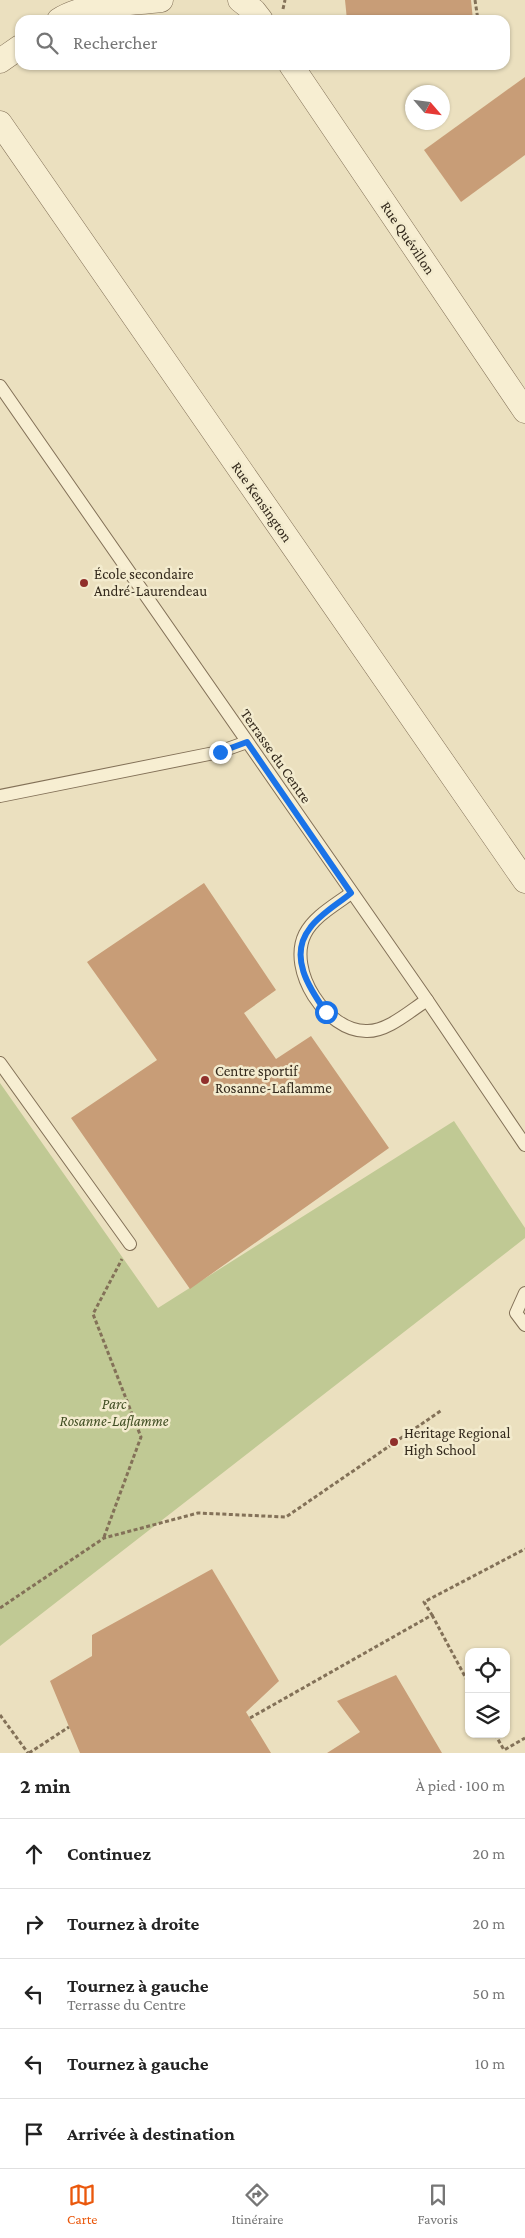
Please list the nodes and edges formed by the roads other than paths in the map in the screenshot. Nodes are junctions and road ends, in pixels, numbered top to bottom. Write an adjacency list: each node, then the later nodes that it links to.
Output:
1 (161, 0): 3 (street)
2 (240, 0): 4 (street)
3 (68, 15)
4 (269, 15)
5 (15, 50): 6 (street)
6 (0, 61)
7 (294, 70): 10 (street, Rue Quévillon)
8 (0, 123): 13 (street, Rue Kensington)
9 (0, 386): 11 (lane, Terrasse du Centre)
10 (525, 411)
11 (247, 742): 12 (lane); 14 (lane, Terrasse du Centre)
12 (0, 796)
13 (525, 881)
14 (351, 893): 15 (lane, Terrasse du Centre); 15 (lane)
15 (427, 1000): 17 (lane, Terrasse du Centre)
16 (0, 1063): 18 (lane)
17 (525, 1145)
18 (130, 1244)
19 (525, 1293): 20 (lane)
20 (525, 1325)

